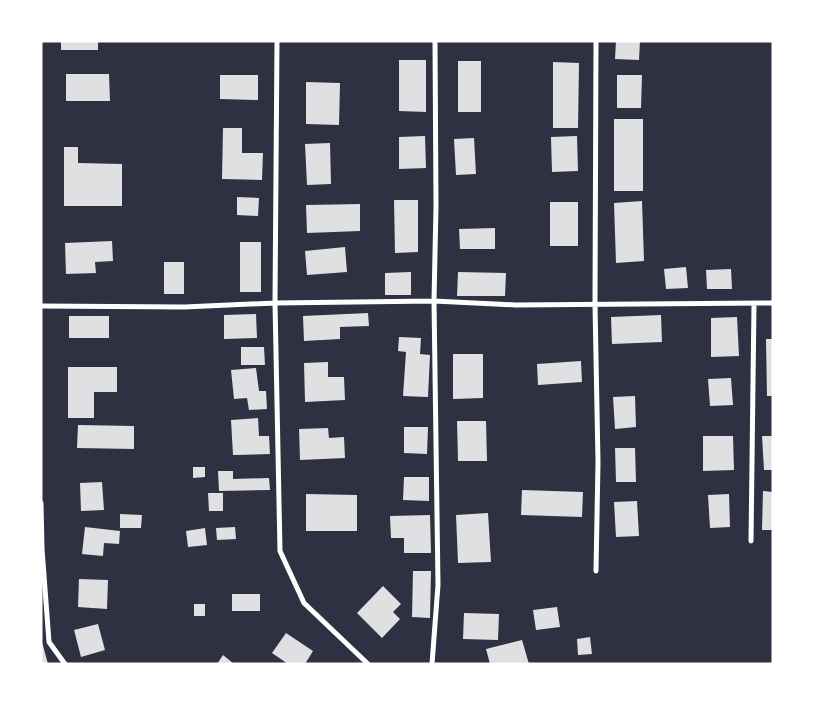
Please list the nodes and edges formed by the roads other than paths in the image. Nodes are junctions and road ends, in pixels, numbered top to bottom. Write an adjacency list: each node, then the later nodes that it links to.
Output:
1 (277, 41): 5 (street)
2 (435, 41): 4 (street)
3 (596, 41): 8 (street)
4 (434, 301): 5 (street); 8 (street); 15 (street)
5 (276, 303): 9 (street); 14 (street)
6 (773, 303): 7 (street)
7 (754, 304): 8 (street); 11 (street)
8 (595, 305): 12 (street)
9 (41, 306)
10 (41, 503): 13 (street)
11 (751, 541)
12 (596, 571)
13 (65, 664)
14 (368, 664)
15 (432, 664)

